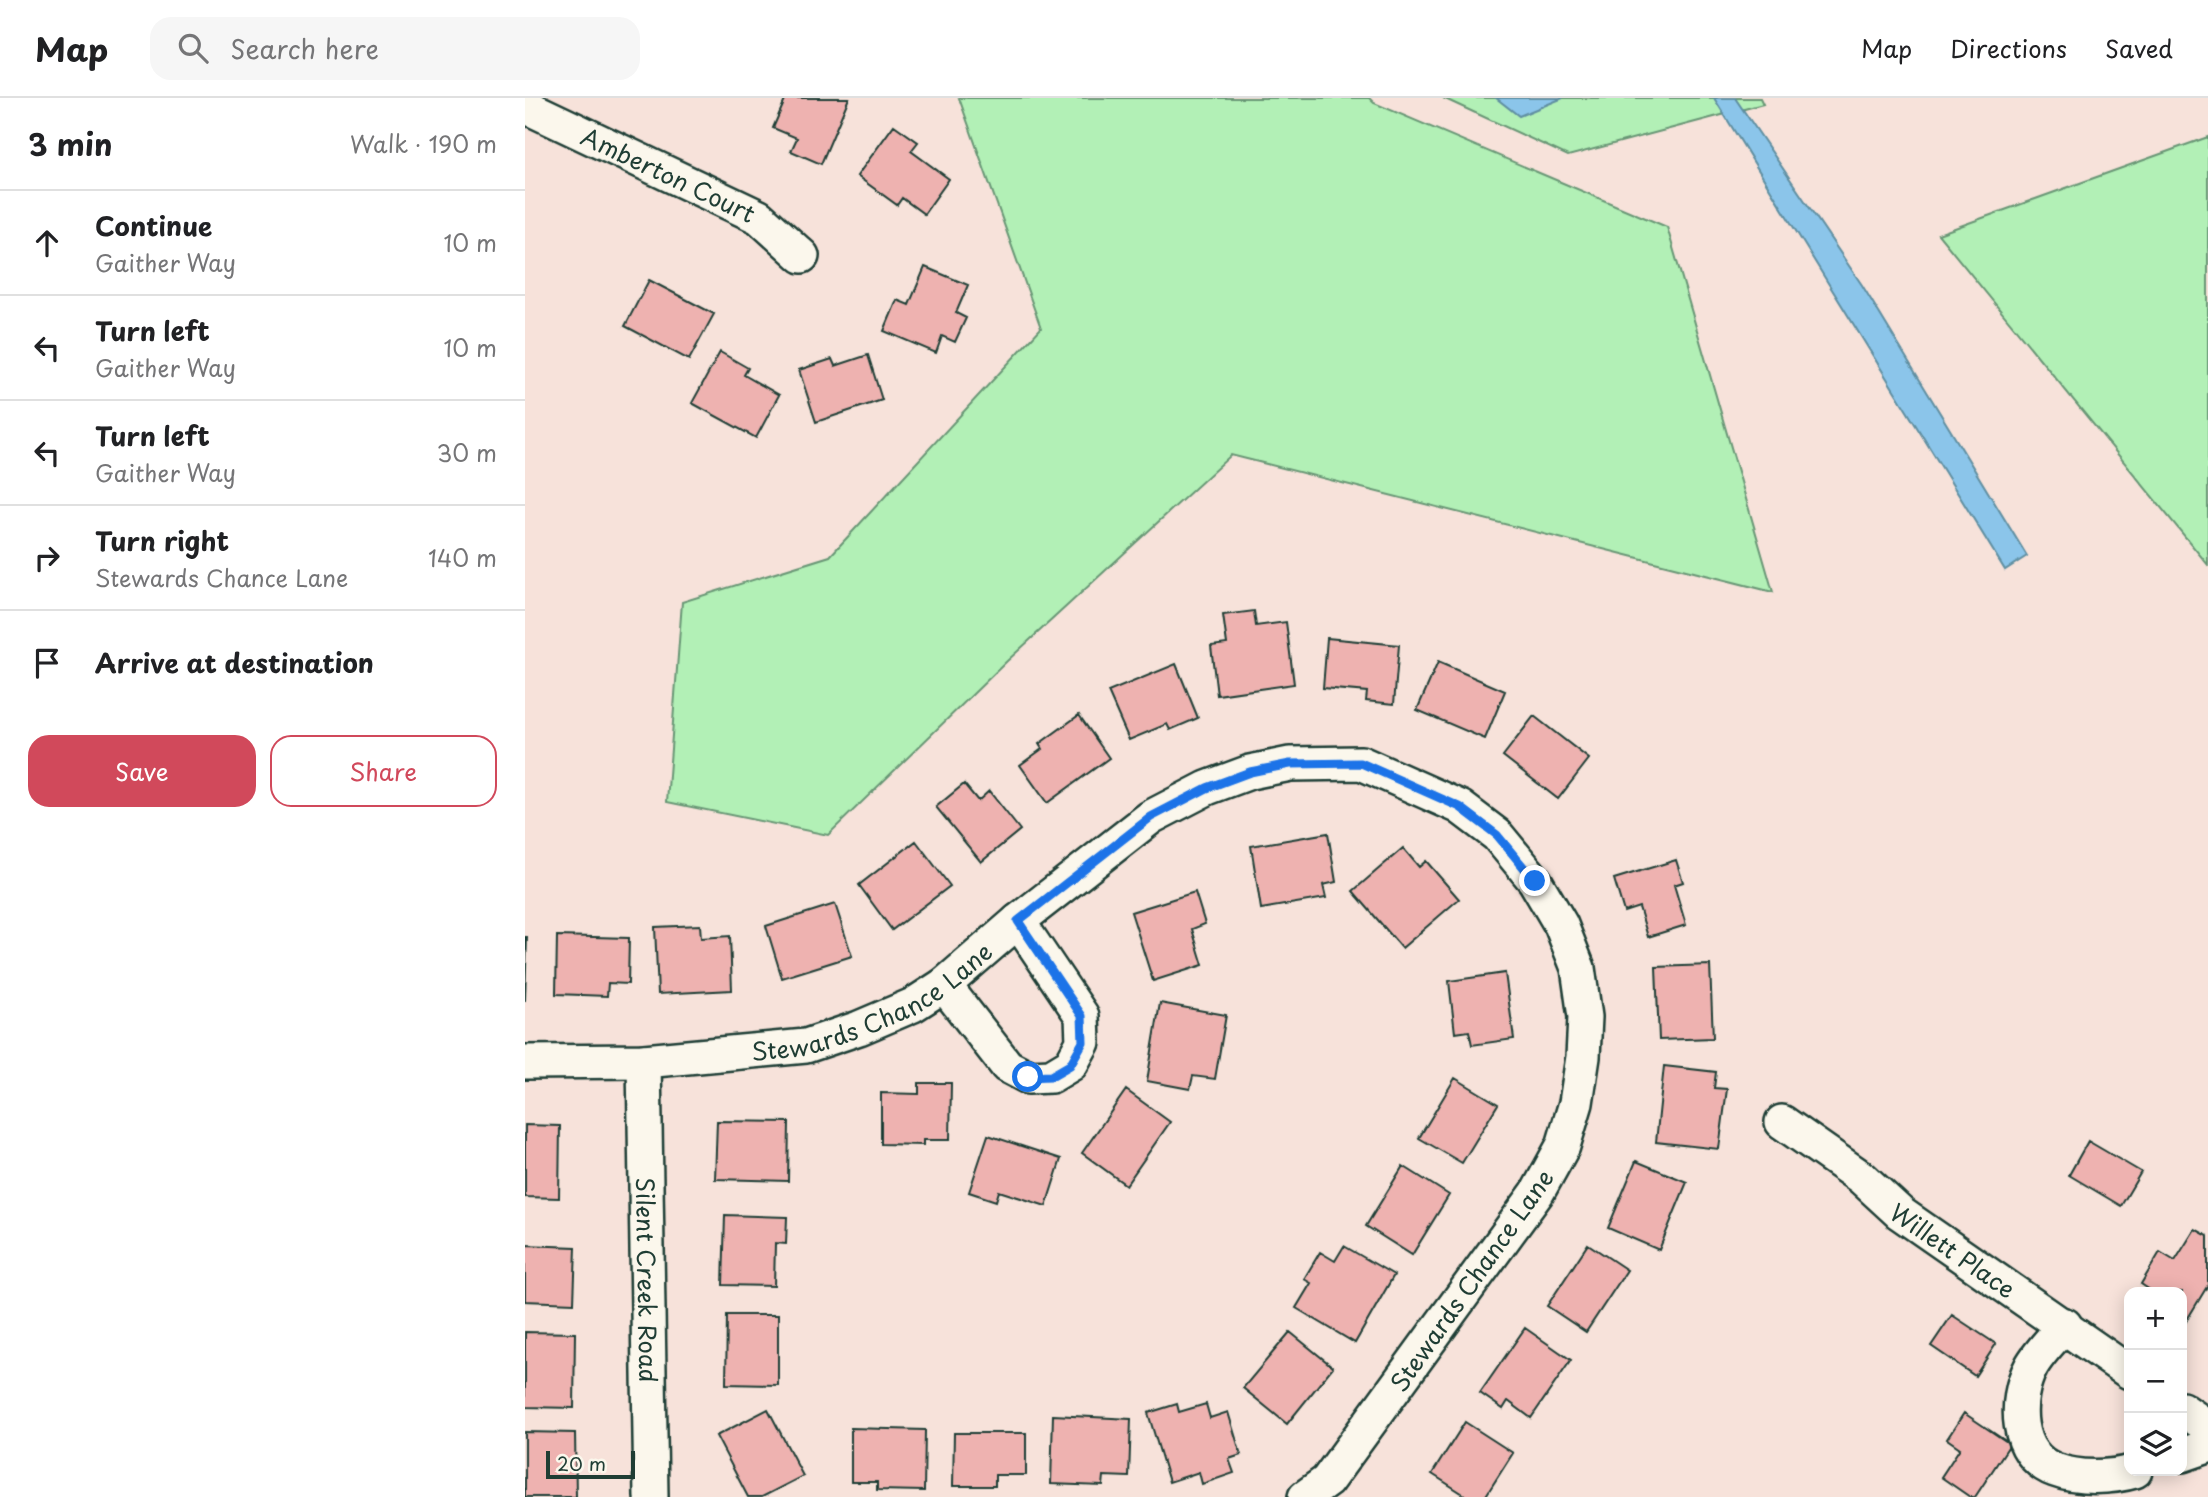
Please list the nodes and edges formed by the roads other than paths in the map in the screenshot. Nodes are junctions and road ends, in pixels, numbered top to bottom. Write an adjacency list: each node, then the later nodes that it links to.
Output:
1 (525, 106): 2 (street, Amberton Court)
2 (802, 257)
3 (1018, 921): 4 (street, Stewards Chance Lane); 4 (street); 16 (street, Stewards Chance Lane)
4 (944, 985): 5 (street, Stewards Chance Lane)
5 (644, 1061): 6 (street, Stewards Chance Lane); 15 (street, Silent Creek Road)
6 (525, 1062)
7 (1782, 1122): 8 (street, Willett Place)
8 (2065, 1325): 9 (street, Willett Place); 14 (street)
9 (2124, 1367)
10 (2187, 1412): 11 (street)
11 (2208, 1427)
12 (2208, 1447): 13 (street)
13 (2187, 1453)
14 (2124, 1473)
15 (651, 1497)
16 (1305, 1497)

